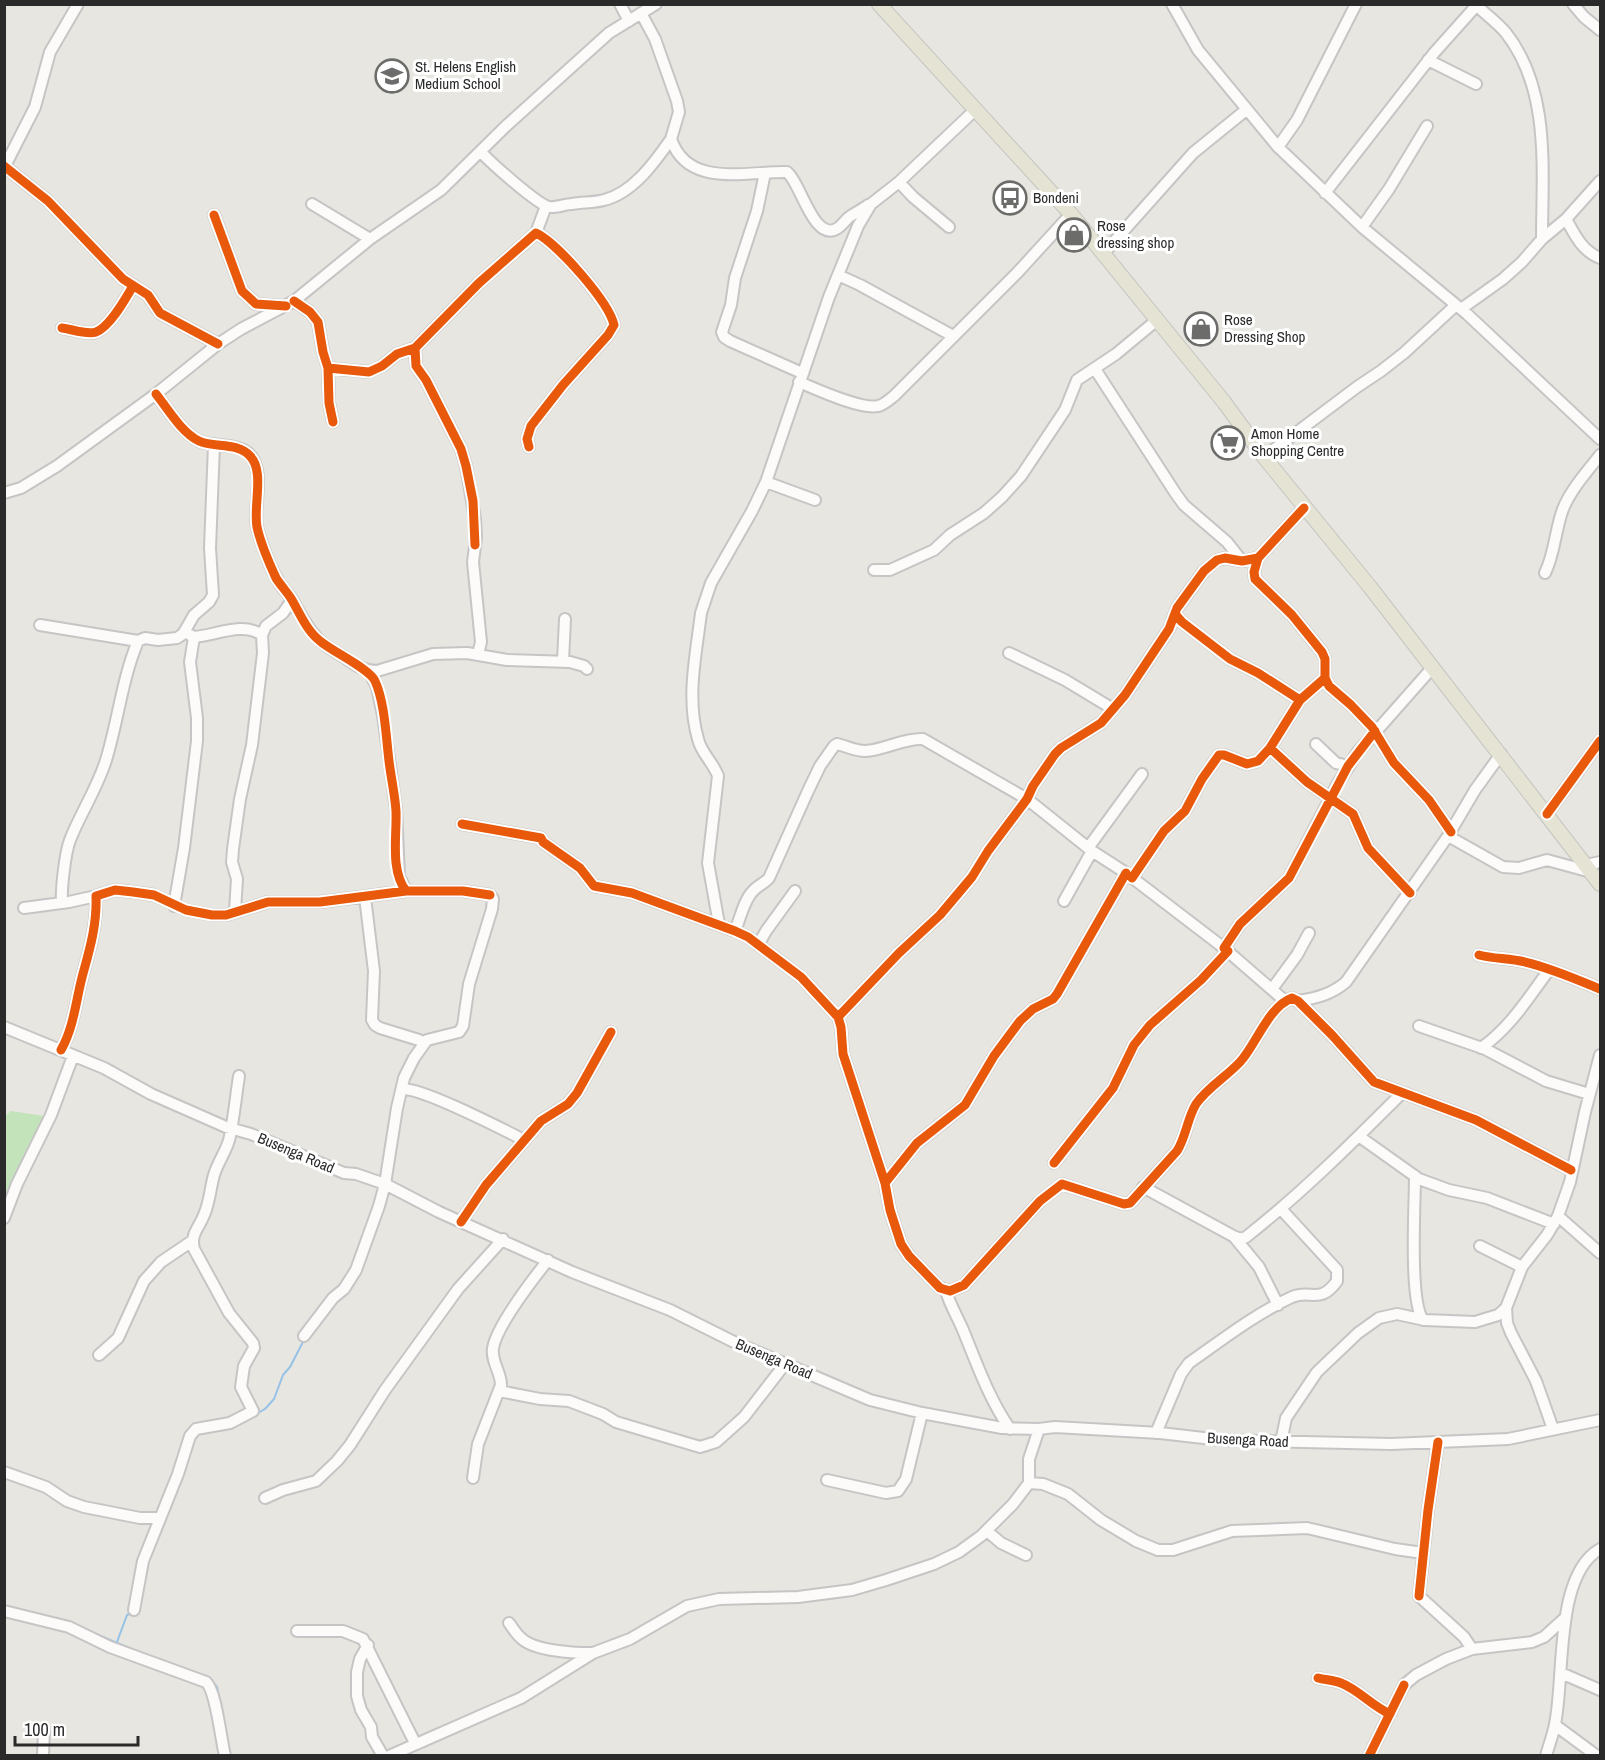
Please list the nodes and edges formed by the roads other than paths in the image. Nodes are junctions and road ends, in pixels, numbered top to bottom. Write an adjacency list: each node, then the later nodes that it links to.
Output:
1 (78, 4): 20 (street)
2 (620, 4): 10 (street)
3 (656, 4): 9 (street)
4 (879, 4): 14 (main road)
5 (1356, 4): 18 (street)
6 (1573, 4): 11 (street)
7 (1476, 5): 12 (street); 34 (street)
8 (1178, 8): 15 (street)
9 (641, 14): 10 (street); 17 (street)
10 (629, 21): 19 (street)
11 (1600, 30)
12 (1428, 60): 13 (street); 24 (street)
13 (1476, 84)
14 (976, 109): 23 (street); 28 (main road)
15 (1246, 110): 18 (street); 36 (street)
16 (1427, 126): 32 (street)
17 (672, 139): 21 (street); 27 (street)
18 (1278, 147): 24 (street)
19 (481, 152): 27 (street); 35 (street)
20 (5, 166): 39 (street)
21 (765, 173): 26 (street); 49 (street)
22 (1600, 181): 30 (street)
23 (899, 182): 26 (street); 31 (street)
24 (1325, 193): 32 (street)
25 (312, 204): 35 (street)
26 (871, 204): 38 (street)
27 (546, 206): 33 (street)
28 (1071, 214): 36 (main road); 44 (street)
29 (214, 215): 40 (street)
30 (1566, 219): 34 (street); 37 (street)
31 (949, 227)
32 (1362, 227): 41 (street)
33 (536, 233): 46 (street); 54 (street)
34 (1542, 239): 41 (street)
35 (370, 240): 40 (street)
36 (1103, 254): 42 (main road)
37 (1600, 258)
38 (838, 275): 44 (street); 49 (street)
39 (133, 286): 43 (street); 45 (street)
40 (290, 303): 45 (street); 47 (street)
41 (1458, 307): 52 (street); 56 (street)
42 (1157, 320): 48 (street); 56 (main road)
43 (62, 328)
44 (953, 336): 49 (street)
45 (218, 344): 50 (street)
46 (415, 348): 47 (street); 73 (street)
47 (328, 368): 51 (street)
48 (1095, 369): 62 (street); 63 (street)
49 (800, 378): 57 (street)
50 (156, 394): 53 (street); 58 (street)
51 (333, 422)
52 (1600, 440)
53 (214, 445): 65 (street); 69 (street)
54 (529, 447)
55 (1600, 455): 64 (street)
56 (1264, 457): 60 (main road)
57 (766, 482): 59 (street); 107 (street)
58 (4, 493)
59 (815, 500)
60 (1304, 508): 61 (street); 75 (main road)
61 (1257, 558): 62 (street); 78 (street)
62 (1242, 561): 66 (street)
63 (874, 570)
64 (1545, 573)
65 (292, 600): 70 (street); 77 (street)
66 (1175, 614): 79 (street); 80 (street)
67 (565, 619): 74 (street)
68 (40, 625): 71 (street)
69 (191, 632): 70 (street); 71 (street); 104 (street)
70 (262, 635): 106 (street)
71 (138, 641): 103 (street)
72 (1010, 653): 80 (street)
73 (478, 654): 74 (street); 77 (street)
74 (563, 661): 76 (street)
75 (1433, 667): 81 (street); 85 (main road)
76 (587, 669)
77 (369, 671): 97 (street)
78 (1324, 678): 79 (street); 81 (street)
79 (1300, 700): 84 (street)
80 (1113, 709): 88 (street)
81 (1375, 731): 86 (street); 92 (street)
82 (1600, 741): 90 (street)
83 (1316, 744): 86 (street)
84 (1270, 748): 89 (street); 95 (street)
85 (1501, 754): 90 (main road); 92 (street)
86 (1348, 766): 89 (street)
87 (1142, 774): 93 (street)
88 (1027, 799): 93 (street); 108 (street); 118 (street)
89 (1330, 799): 99 (street); 111 (street)
90 (1547, 814): 94 (main road)
91 (462, 824): 107 (street)
92 (1450, 834): 94 (street); 99 (street)
93 (1090, 850): 95 (street); 102 (street)
94 (1592, 866): 96 (main road)
95 (1129, 876): 111 (street); 137 (street)
96 (1600, 884)
97 (406, 891): 101 (street); 122 (street)
98 (795, 891): 110 (street)
99 (1410, 892): 117 (street)
100 (96, 896): 103 (street); 104 (street); 124 (street)
101 (365, 897): 106 (street); 122 (street)
102 (1064, 901)
103 (62, 903): 105 (street)
104 (174, 906): 106 (street)
105 (24, 908)
106 (235, 912)
107 (719, 924): 108 (street)
108 (735, 931): 110 (street)
109 (1309, 933): 114 (street)
110 (758, 945): 118 (street)
111 (1226, 950): 114 (street); 134 (street)
112 (1479, 955): 113 (street)
113 (1549, 970): 115 (street); 123 (street)
114 (1272, 989): 116 (street)
115 (1600, 989)
116 (1285, 1001): 117 (street); 139 (street)
117 (1298, 1001): 129 (street)
118 (838, 1017): 137 (street)
119 (1419, 1026): 123 (street)
120 (4, 1027): 124 (street, Busenga Road)
121 (611, 1032): 133 (street)
122 (424, 1043): 128 (street)
123 (1481, 1048): 130 (street)
124 (61, 1050): 126 (street, Busenga Road)
125 (1600, 1055): 130 (street)
126 (73, 1056): 131 (street, Busenga Road); 141 (street)
127 (239, 1076): 131 (street)
128 (402, 1089): 133 (street); 138 (street)
129 (1402, 1093): 132 (street); 135 (street)
130 (1589, 1094): 135 (street)
131 (231, 1128): 138 (street, Busenga Road); 146 (street)
132 (1360, 1137): 136 (street); 140 (street)
133 (524, 1140): 143 (street)
134 (1054, 1163)
135 (1571, 1170): 142 (street)
136 (1415, 1176): 142 (street); 154 (street)
137 (885, 1183): 151 (street)
138 (385, 1184): 143 (street, Busenga Road); 155 (street)
139 (1143, 1187): 144 (street); 151 (street)
140 (1281, 1209): 144 (street); 152 (street)
141 (4, 1218)
142 (1556, 1220): 148 (street); 150 (street)
143 (460, 1222): 145 (street, Busenga Road)
144 (1233, 1236): 152 (street)
145 (503, 1239): 149 (street, Busenga Road); 171 (street)
146 (192, 1241): 156 (street); 172 (street)
147 (1480, 1246): 150 (street)
148 (1600, 1253)
149 (548, 1260): 157 (street, Busenga Road); 158 (street)
150 (1522, 1267): 153 (street)
151 (946, 1291): 161 (street)
152 (1278, 1305): 164 (street)
153 (1506, 1308): 154 (street); 162 (street)
154 (1423, 1320): 165 (street)
155 (304, 1336)
156 (99, 1355)
157 (785, 1364): 158 (street); 159 (street, Busenga Road)
158 (499, 1391): 168 (street)
159 (922, 1413): 161 (street, Busenga Road); 169 (street)
160 (1600, 1420): 162 (street, Busenga Road)
161 (1010, 1429): 163 (street, Busenga Road)
162 (1553, 1429): 166 (street, Busenga Road)
163 (1039, 1430): 164 (street, Busenga Road); 170 (street)
164 (1156, 1433): 165 (street, Busenga Road)
165 (1281, 1442): 166 (street, Busenga Road)
166 (1438, 1442): 175 (street)
167 (4, 1472): 172 (street)
168 (473, 1478)
169 (827, 1480)
170 (1029, 1483): 173 (street); 175 (street)
171 (265, 1498)
172 (160, 1518): 177 (street)
173 (987, 1531): 176 (street); 184 (street)
174 (1600, 1549): 179 (street)
175 (1423, 1553): 183 (street)
176 (1026, 1555)
177 (134, 1610)
178 (4, 1611): 193 (street)
179 (1565, 1618): 183 (street); 185 (street)
180 (509, 1623): 184 (street)
181 (297, 1631): 182 (street)
182 (368, 1646): 191 (street); 194 (street)
183 (1472, 1649): 188 (street)
184 (593, 1653): 191 (street)
185 (1561, 1673): 187 (street); 189 (street)
186 (1318, 1678): 188 (street)
187 (1600, 1690)
188 (1390, 1714): 196 (street)
189 (1555, 1725): 197 (street); 198 (street)
190 (44, 1730): 192 (street)
191 (415, 1743): 195 (street)
192 (43, 1755)
193 (225, 1755)
194 (383, 1755)
195 (389, 1755)
196 (1369, 1755)
197 (1546, 1755)
198 (1597, 1755)

